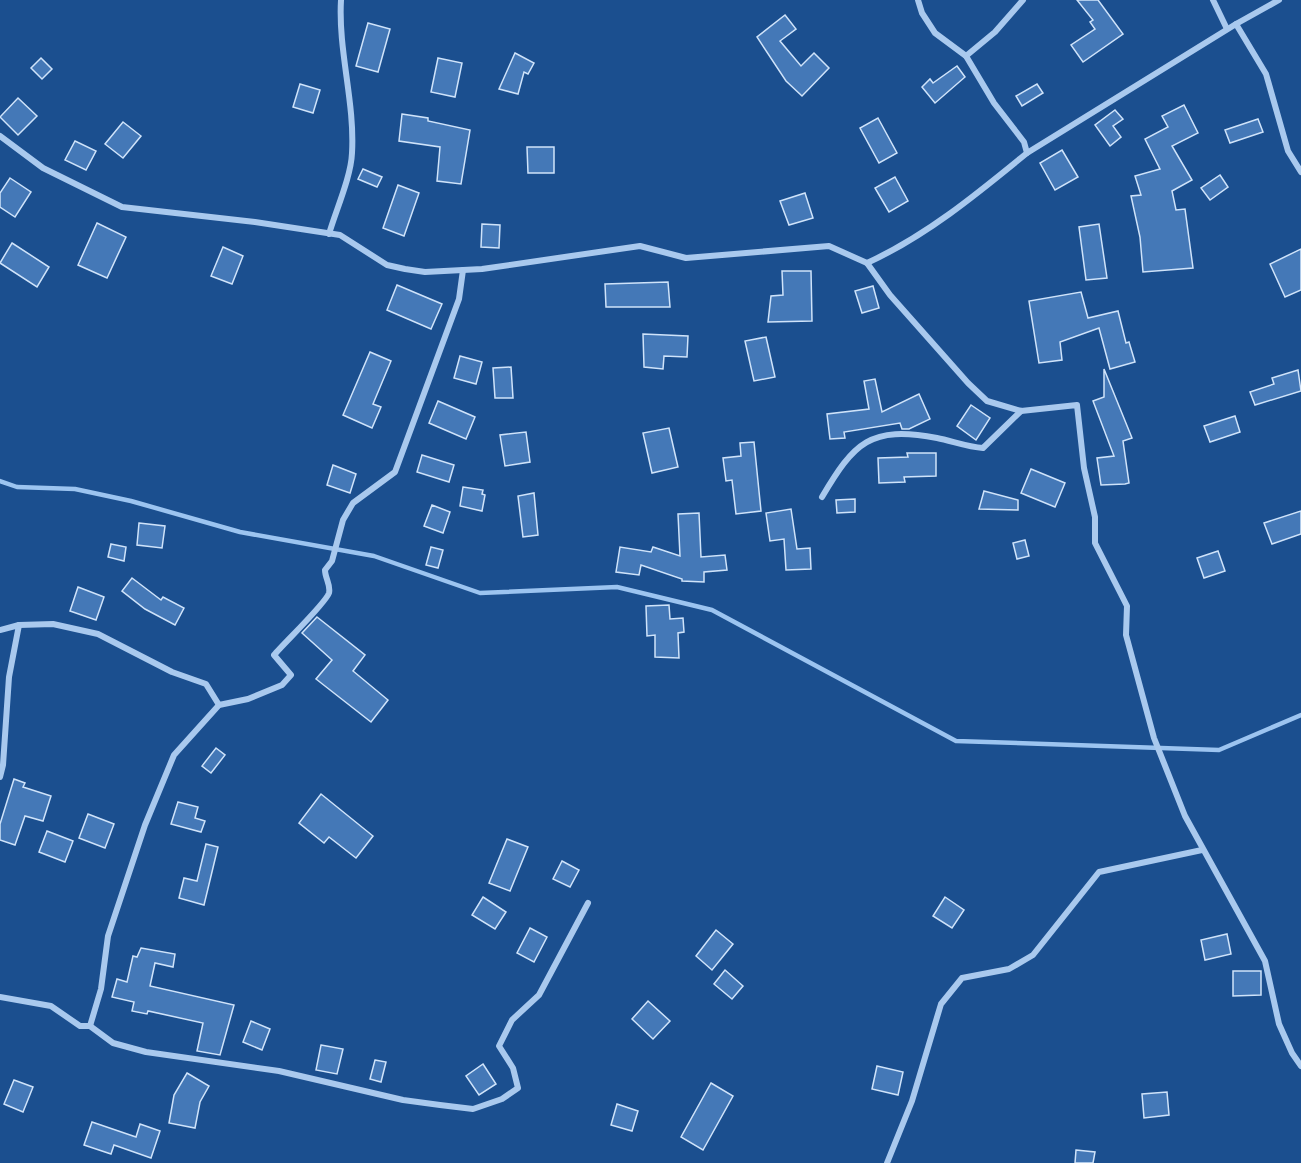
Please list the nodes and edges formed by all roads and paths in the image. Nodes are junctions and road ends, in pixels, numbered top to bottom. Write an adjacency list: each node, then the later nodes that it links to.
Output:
1 (341, 0): 12 (street)
2 (918, 0): 8 (street)
3 (1023, 0): 8 (street)
4 (1214, 0): 7 (street)
5 (1279, 0): 6 (street)
6 (1236, 24): 7 (street); 11 (street)
7 (1227, 29): 10 (street)
8 (966, 56): 10 (street)
9 (0, 136): 12 (street)
10 (1027, 153): 13 (street)
11 (1301, 172)
12 (329, 234): 14 (street)
13 (867, 263): 14 (street); 15 (street)
14 (463, 270): 19 (street)
15 (1021, 411): 16 (street); 21 (street)
16 (822, 497)
17 (20, 625): 18 (street); 19 (street); 20 (street)
18 (0, 630)
19 (219, 705): 24 (street)
20 (0, 777)
21 (1202, 850): 25 (street); 26 (street)
22 (588, 903): 24 (street)
23 (0, 997): 24 (street)
24 (90, 1026)
25 (1301, 1066)
26 (887, 1163)

